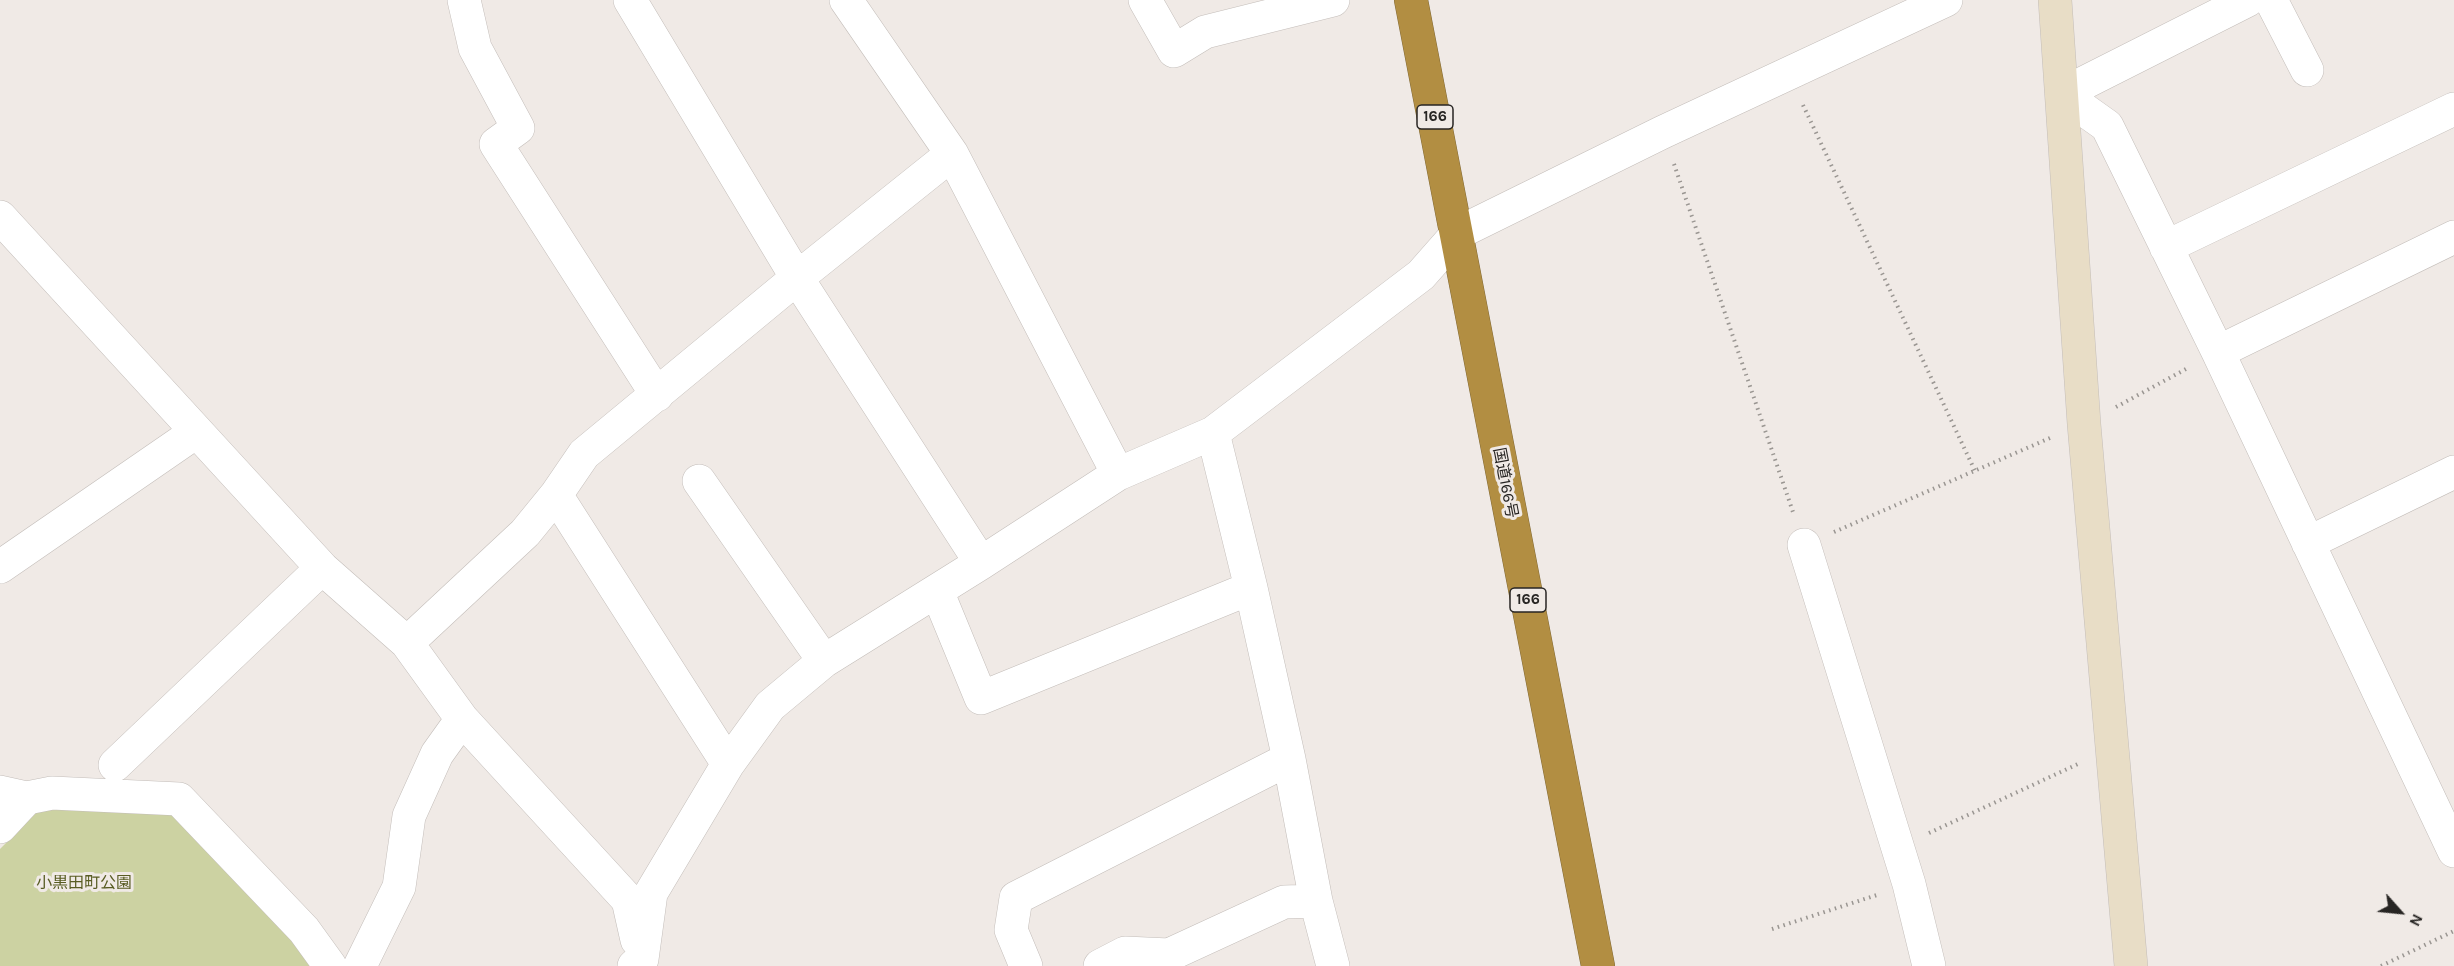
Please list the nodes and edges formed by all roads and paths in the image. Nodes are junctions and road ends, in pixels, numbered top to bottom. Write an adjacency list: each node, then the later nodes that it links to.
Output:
1 (465, 0): 23 (street)
2 (630, 0): 21 (street)
3 (847, 0): 16 (street)
4 (1145, 0): 5 (street)
5 (1333, 0)
6 (1411, 0): 18 (highway, 国道166号 / 166)
7 (1946, 0): 12 (street)
8 (2055, 0): 13 (street)
9 (2248, 0): 13 (street)
10 (2271, 0): 11 (street)
11 (2307, 69)
12 (1788, 73): 15 (street); 27 (path)
13 (2062, 94): 20 (street); 24 (street)
14 (2454, 109): 20 (street)
15 (1663, 132): 18 (street); 33 (path)
16 (952, 154): 21 (street); 29 (street)
17 (0, 217): 25 (street)
18 (1458, 233): 26 (street); 61 (highway, 国道166号 / 166)
19 (2454, 237): 22 (street)
20 (2166, 247): 22 (street)
21 (797, 278): 23 (street); 34 (street)
22 (2218, 352): 24 (path); 32 (street)
23 (657, 395): 31 (street)
24 (2084, 424): 27 (path); 63 (street)
25 (196, 432): 35 (street); 36 (street)
26 (1213, 433): 29 (street); 37 (street)
27 (1975, 471): 33 (path)
28 (2454, 472): 32 (street)
29 (1118, 474): 34 (street)
30 (699, 481): 40 (street)
31 (556, 495): 39 (street); 43 (street)
32 (2308, 543): 49 (street)
33 (1804, 545): 48 (street)
34 (981, 563): 38 (street)
35 (0, 567)
36 (322, 568): 39 (street); 45 (street)
37 (1251, 588): 38 (street); 42 (street)
38 (937, 591): 40 (street)
39 (407, 644): 41 (street)
40 (824, 661): 43 (street)
41 (462, 719): 55 (street); 57 (street)
42 (1289, 759): 51 (street); 58 (street)
43 (728, 764): 55 (street)
44 (2078, 764): 48 (path)
45 (115, 765)
46 (14, 795): 47 (street); 56 (street)
47 (0, 827)
48 (1898, 847): 50 (street)
49 (2454, 851)
50 (1910, 884): 52 (path); 62 (street)
51 (1316, 901): 54 (street); 60 (street)
52 (1772, 929)
53 (2454, 931): 64 (path)
54 (1169, 961): 59 (street)
55 (642, 964)
56 (330, 966)
57 (360, 966)
58 (1026, 966)
59 (1100, 966)
60 (1333, 966)
61 (1598, 966)
62 (1929, 966)
63 (2131, 966)
64 (2382, 966)

